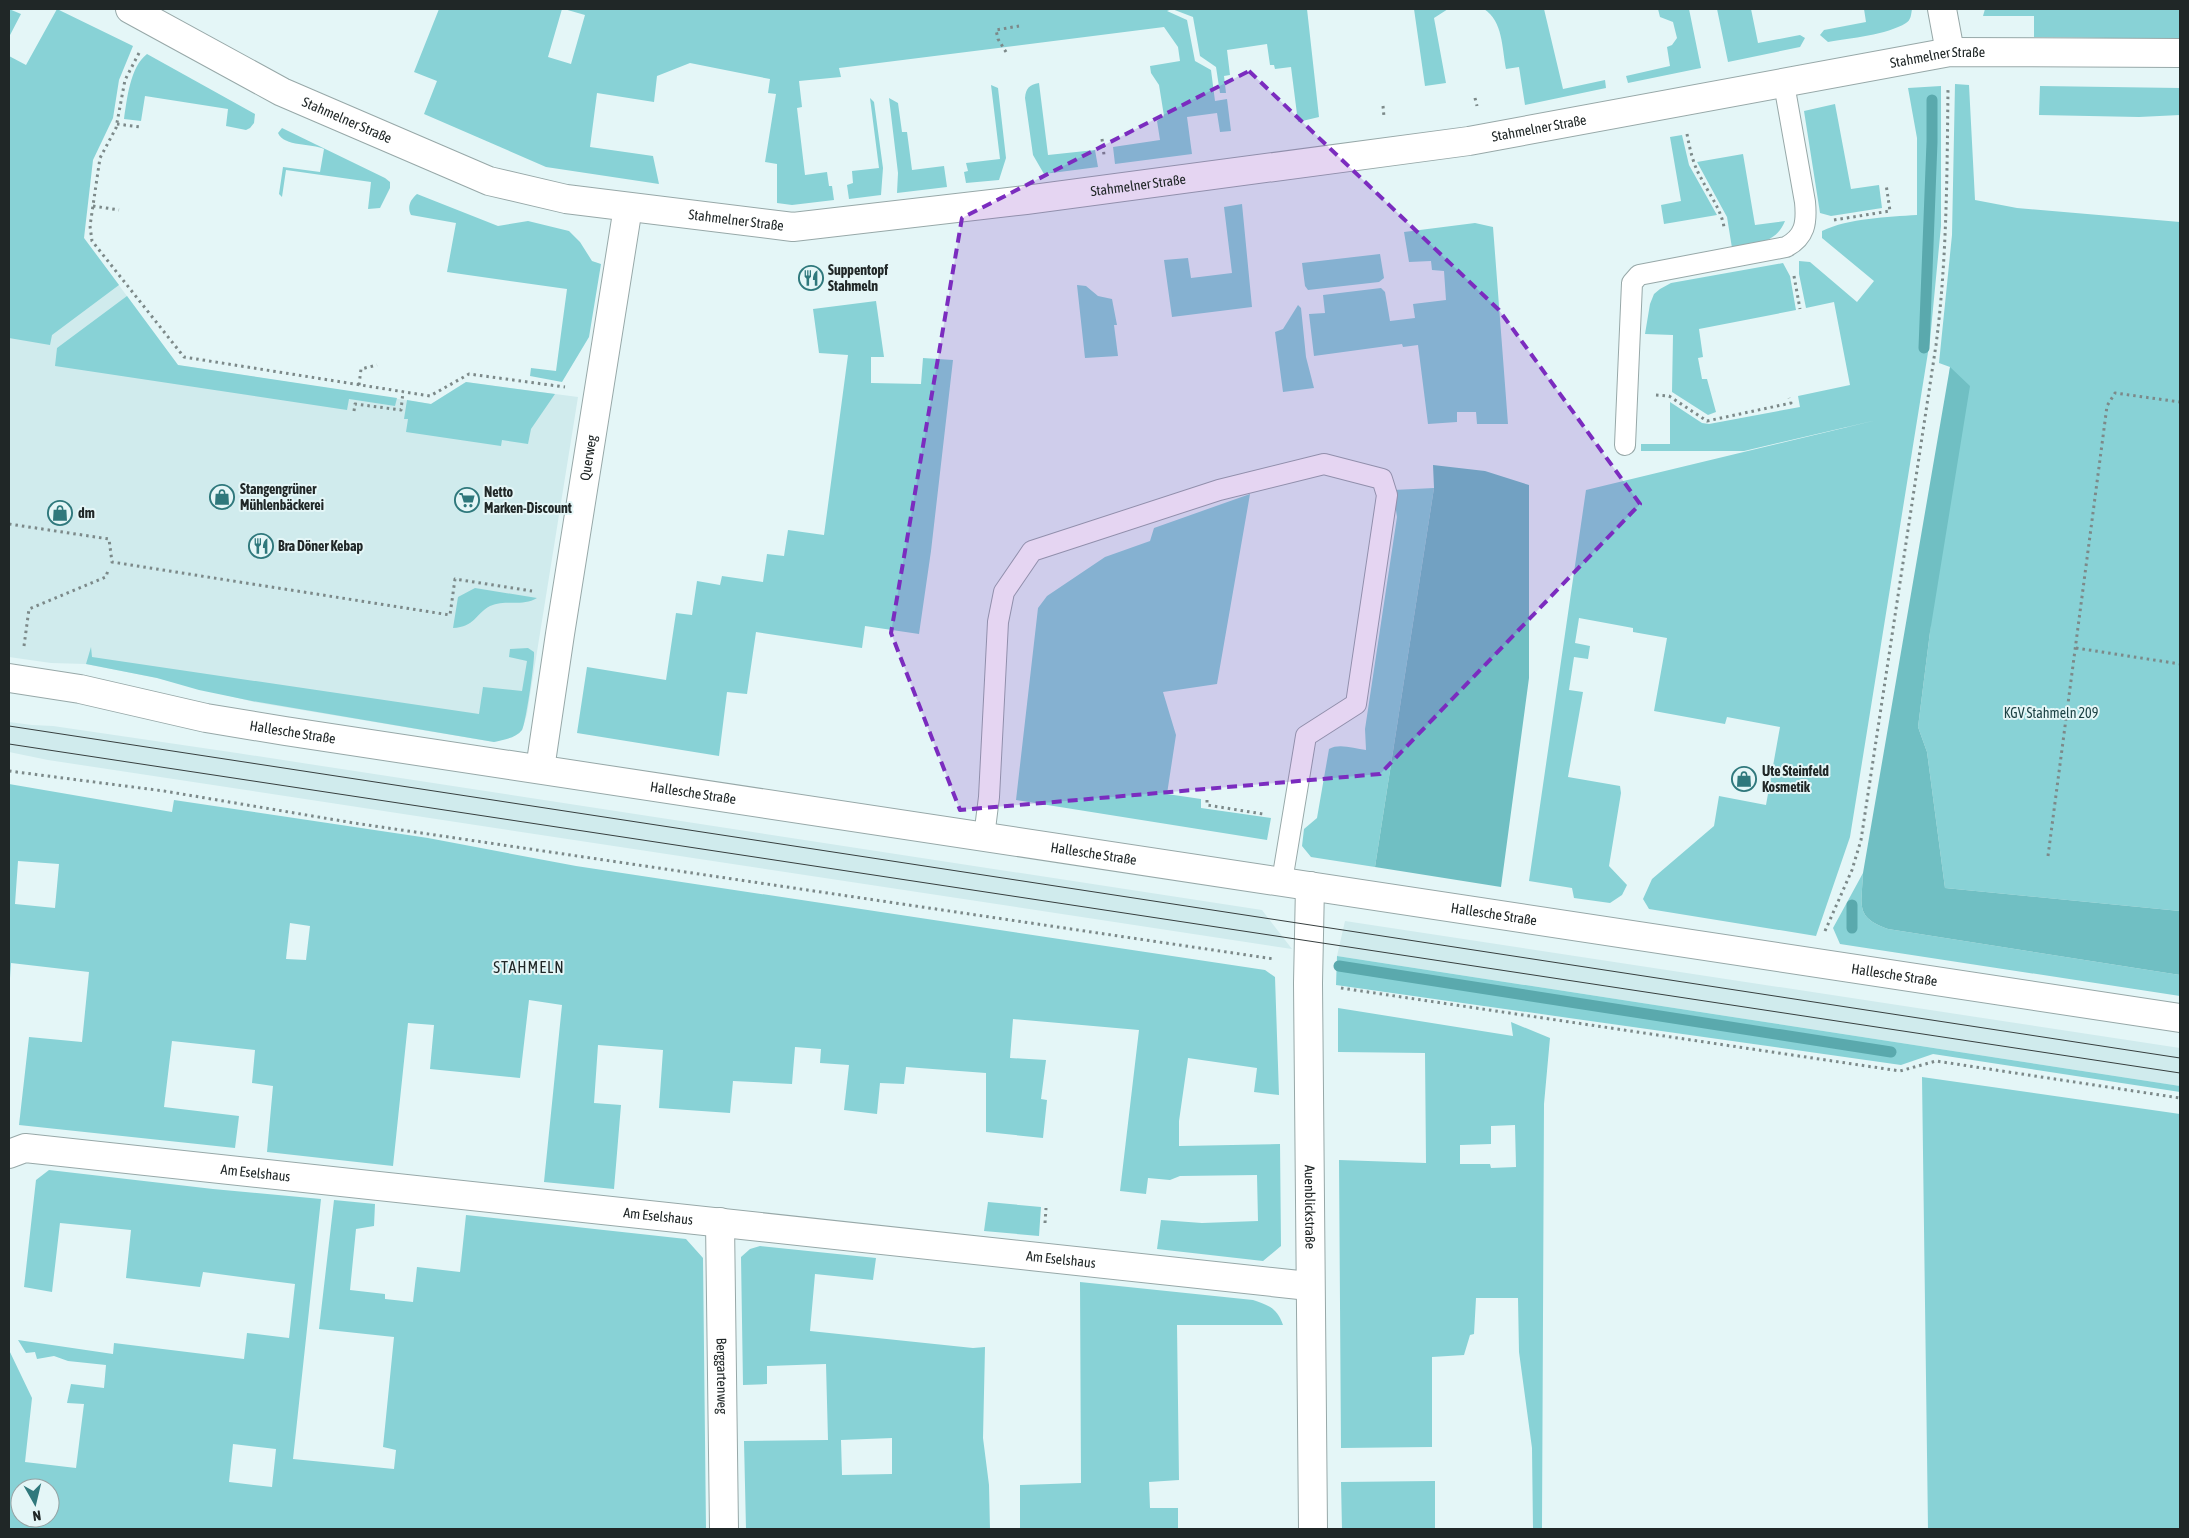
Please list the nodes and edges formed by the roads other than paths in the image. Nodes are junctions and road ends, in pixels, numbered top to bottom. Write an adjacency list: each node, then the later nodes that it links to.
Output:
1 (130, 9): 6 (street, Stahmelner Straße)
2 (1942, 9): 3 (street)
3 (1950, 52): 4 (street, Stahmelner Straße); 5 (street, Stahmelner Straße)
4 (2180, 53)
5 (1784, 84): 6 (street, Stahmelner Straße); 7 (lane)
6 (628, 207): 9 (street, Querweg)
7 (1625, 445)
8 (9, 678): 9 (street, Hallesche Straße)
9 (540, 769): 10 (street, Hallesche Straße)
10 (984, 836): 11 (street, Hallesche Straße); 11 (lane)
11 (1282, 881): 12 (street, Hallesche Straße)
12 (1310, 886): 13 (street, Hallesche Straße); 16 (street, Auenblickstraße)
13 (2180, 1018)
14 (9, 1154): 15 (street, Am Eselshaus)
15 (720, 1222): 16 (street, Am Eselshaus); 17 (street, Berggartenweg)
16 (1309, 1286): 18 (street, Auenblickstraße)
17 (724, 1529)
18 (1313, 1529)

